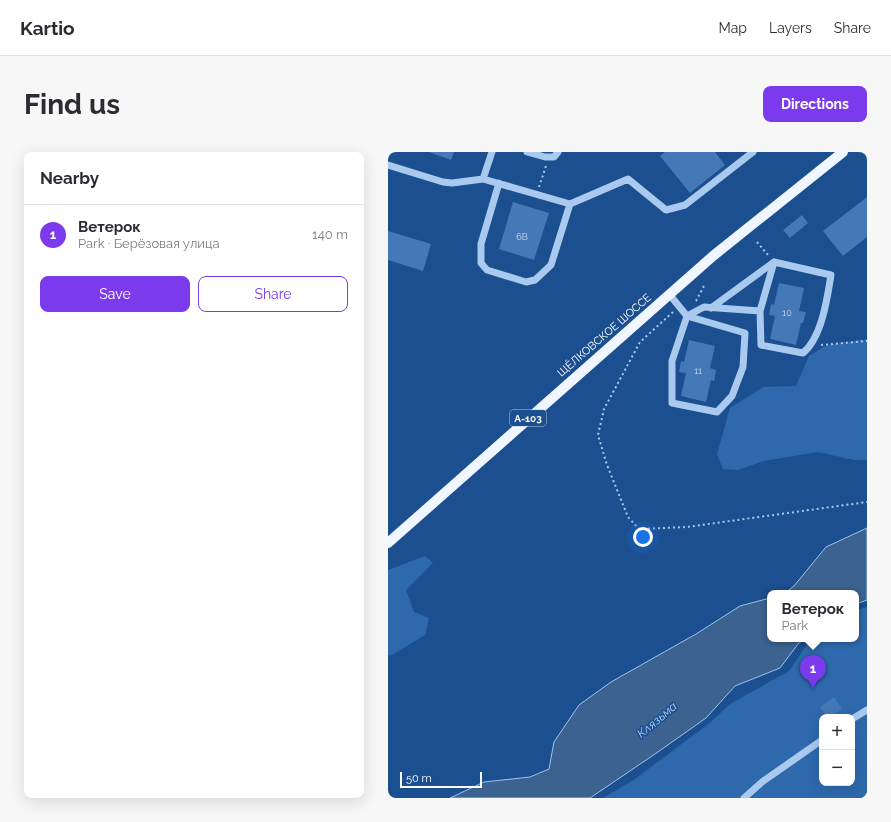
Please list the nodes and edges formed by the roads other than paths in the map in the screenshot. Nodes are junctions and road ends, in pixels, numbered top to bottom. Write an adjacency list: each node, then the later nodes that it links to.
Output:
1 (492, 152): 7 (street)
2 (528, 152): 3 (street)
3 (558, 152)
4 (753, 152): 9 (street)
5 (843, 152): 11 (main road, ЩЁЛКОВСКОЕ ШОССЕ / А-103)
6 (388, 165): 7 (street)
7 (483, 179): 8 (street)
8 (499, 183): 9 (street); 9 (street)
9 (570, 204)
10 (774, 262): 12 (street); 13 (street); 13 (street)
11 (669, 294): 14 (street); 15 (main road, ЩЁЛКОВСКОЕ ШОССЕ / А-103)
12 (711, 308): 13 (street); 14 (street)
13 (760, 311)
14 (687, 316): 14 (street)
15 (388, 543)
16 (867, 710): 17 (street)
17 (855, 717)
18 (819, 742): 19 (street)
19 (744, 798)

